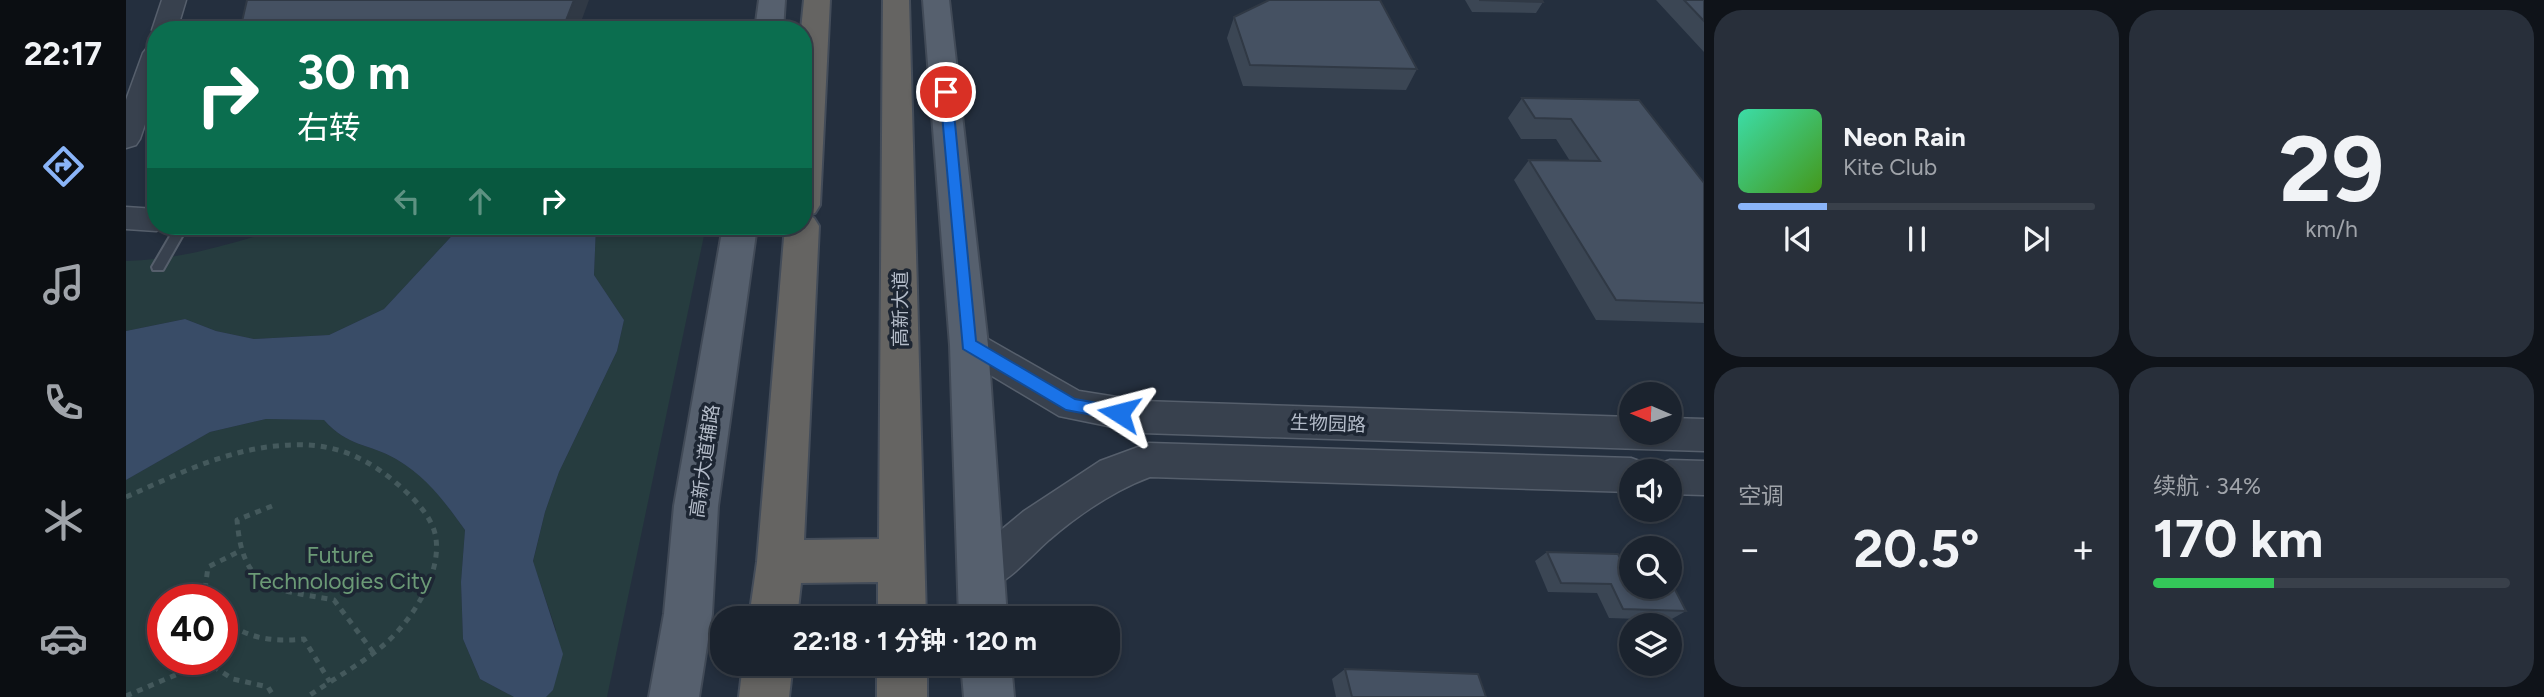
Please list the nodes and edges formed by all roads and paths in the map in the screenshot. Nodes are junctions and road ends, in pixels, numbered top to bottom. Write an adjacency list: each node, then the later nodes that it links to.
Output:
1 (174, 0): 6 (street)
2 (772, 0): 7 (main road)
3 (817, 0): 8 (highway)
4 (936, 0): 10 (main road)
5 (897, 12): 10 (main road); 26 (highway, 高新大道)
6 (167, 21)
7 (770, 21)
8 (812, 73)
9 (147, 79): 11 (street)
10 (946, 92): 18 (main road)
11 (126, 139)
12 (126, 218): 13 (street)
13 (147, 219)
14 (178, 235): 17 (lane)
15 (739, 235): 44 (main road, 高新大道辅路)
16 (801, 235): 27 (highway)
17 (158, 267)
18 (969, 345): 19 (street, 生物园路); 28 (main road)
19 (1704, 435)
20 (1619, 475): 28 (street)
21 (1682, 477): 22 (street)
22 (1704, 478)
23 (126, 498): 34 (path)
24 (272, 506): 25 (path)
25 (240, 551): 29 (path); 34 (path)
26 (901, 560): 27 (highway); 31 (highway, 高新大道)
27 (780, 562): 30 (highway)
28 (981, 573): 32 (main road)
29 (206, 584)
30 (774, 606)
31 (902, 606)
32 (983, 606)
33 (238, 630): 40 (path)
34 (373, 652): 40 (path)
35 (173, 675): 41 (path)
36 (221, 675): 42 (path)
37 (766, 676): 45 (highway)
38 (902, 676): 46 (highway)
39 (987, 676): 47 (main road)
40 (330, 681): 43 (path)
41 (126, 696)
42 (274, 697)
43 (307, 697)
44 (674, 697)
45 (764, 697)
46 (902, 697)
47 (989, 697)

